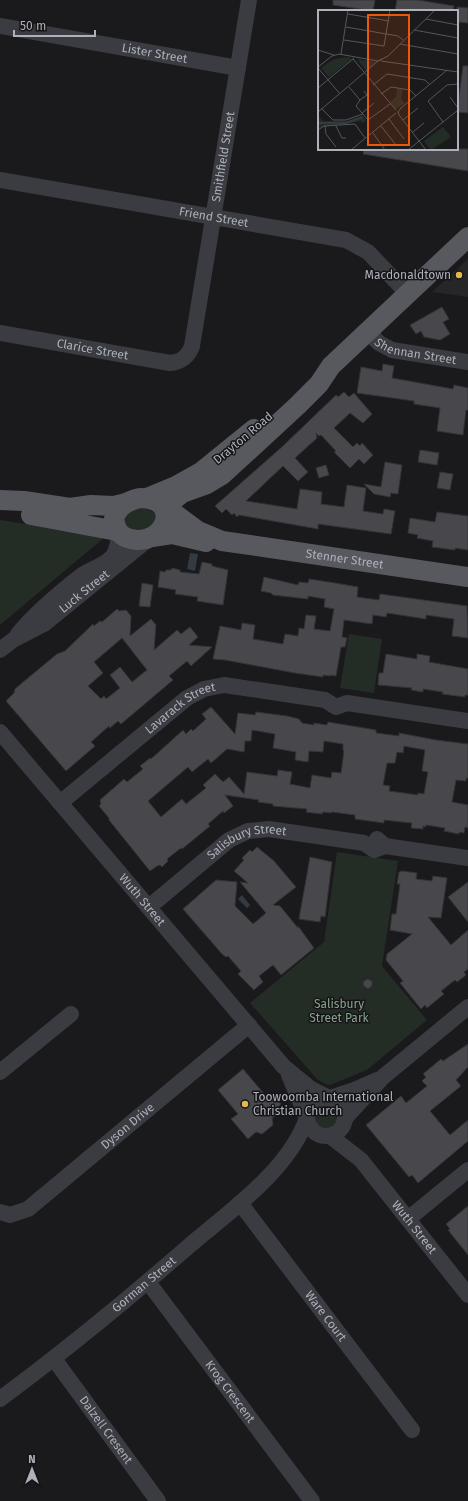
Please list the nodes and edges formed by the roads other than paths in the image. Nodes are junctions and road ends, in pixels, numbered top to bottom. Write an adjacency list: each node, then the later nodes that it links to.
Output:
1 (249, 0): 3 (street, Smithfield Street)
2 (0, 26): 3 (street, Lister Street)
3 (238, 68): 5 (street, Smithfield Street)
4 (0, 180): 5 (street, Friend Street)
5 (213, 218): 7 (street, Friend Street); 10 (street, Smithfield Street)
6 (468, 237): 7 (main road, Drayton Road)
7 (408, 294): 8 (main road, Drayton Road)
8 (367, 331): 11 (street, Shennan Street); 12 (main road, Drayton Road)
9 (0, 333): 10 (street, Clarice Street)
10 (184, 358)
11 (468, 362)
12 (331, 366): 13 (main road, Drayton Road); 14 (main road, Drayton Road)
13 (200, 488): 18 (main road, Drayton Road); 19 (main road)
14 (147, 498): 16 (main road); 18 (main road)
15 (0, 500): 16 (main road)
16 (126, 503): 20 (main road)
17 (0, 508): 20 (main road)
18 (164, 509): 19 (main road, Stenner Street); 21 (main road)
19 (195, 529): 22 (main road, Stenner Street)
20 (118, 531): 21 (main road); 24 (street, Luck Street)
21 (151, 537): 22 (main road, Stenner Street); 24 (street, Luck Street)
22 (222, 541): 23 (main road, Stenner Street)
23 (468, 577)
24 (13, 640): 25 (street, Luck Street)
25 (0, 650)
26 (468, 721): 28 (street, Lavarack Street)
27 (0, 732): 28 (street, Wuth Street)
28 (60, 803): 30 (street, Wuth Street)
29 (468, 858): 30 (street, Salisbury Street)
30 (149, 907): 33 (street, Wuth Street)
31 (468, 1007): 36 (street)
32 (71, 1014): 35 (street)
33 (249, 1025): 34 (street, Wuth Street); 45 (street, Dyson Drive)
34 (284, 1067): 37 (street, Wuth Street); 38 (street, Wuth Street)
35 (0, 1072)
36 (383, 1077): 37 (street); 39 (street)
37 (328, 1098): 38 (street); 39 (street)
38 (307, 1117): 40 (street); 42 (street, Gorman Street)
39 (346, 1118): 40 (street); 41 (street, Wuth Street)
40 (326, 1136): 41 (street, Wuth Street); 42 (street, Gorman Street)
41 (361, 1160): 46 (street, Wuth Street)
42 (282, 1162): 44 (street, Gorman Street)
43 (468, 1170): 46 (street)
44 (240, 1203): 47 (street, Gorman Street); 51 (street, Ware Court)
45 (0, 1212)
46 (408, 1219): 48 (street, Wuth Street)
47 (148, 1282): 49 (street, Gorman Street); 53 (street, Krog Crescent)
48 (468, 1295)
49 (54, 1359): 50 (street, Gorman Street); 52 (street, Dalzell Cresent)
50 (0, 1399)
51 (412, 1430)
52 (158, 1501)
53 (312, 1501)

